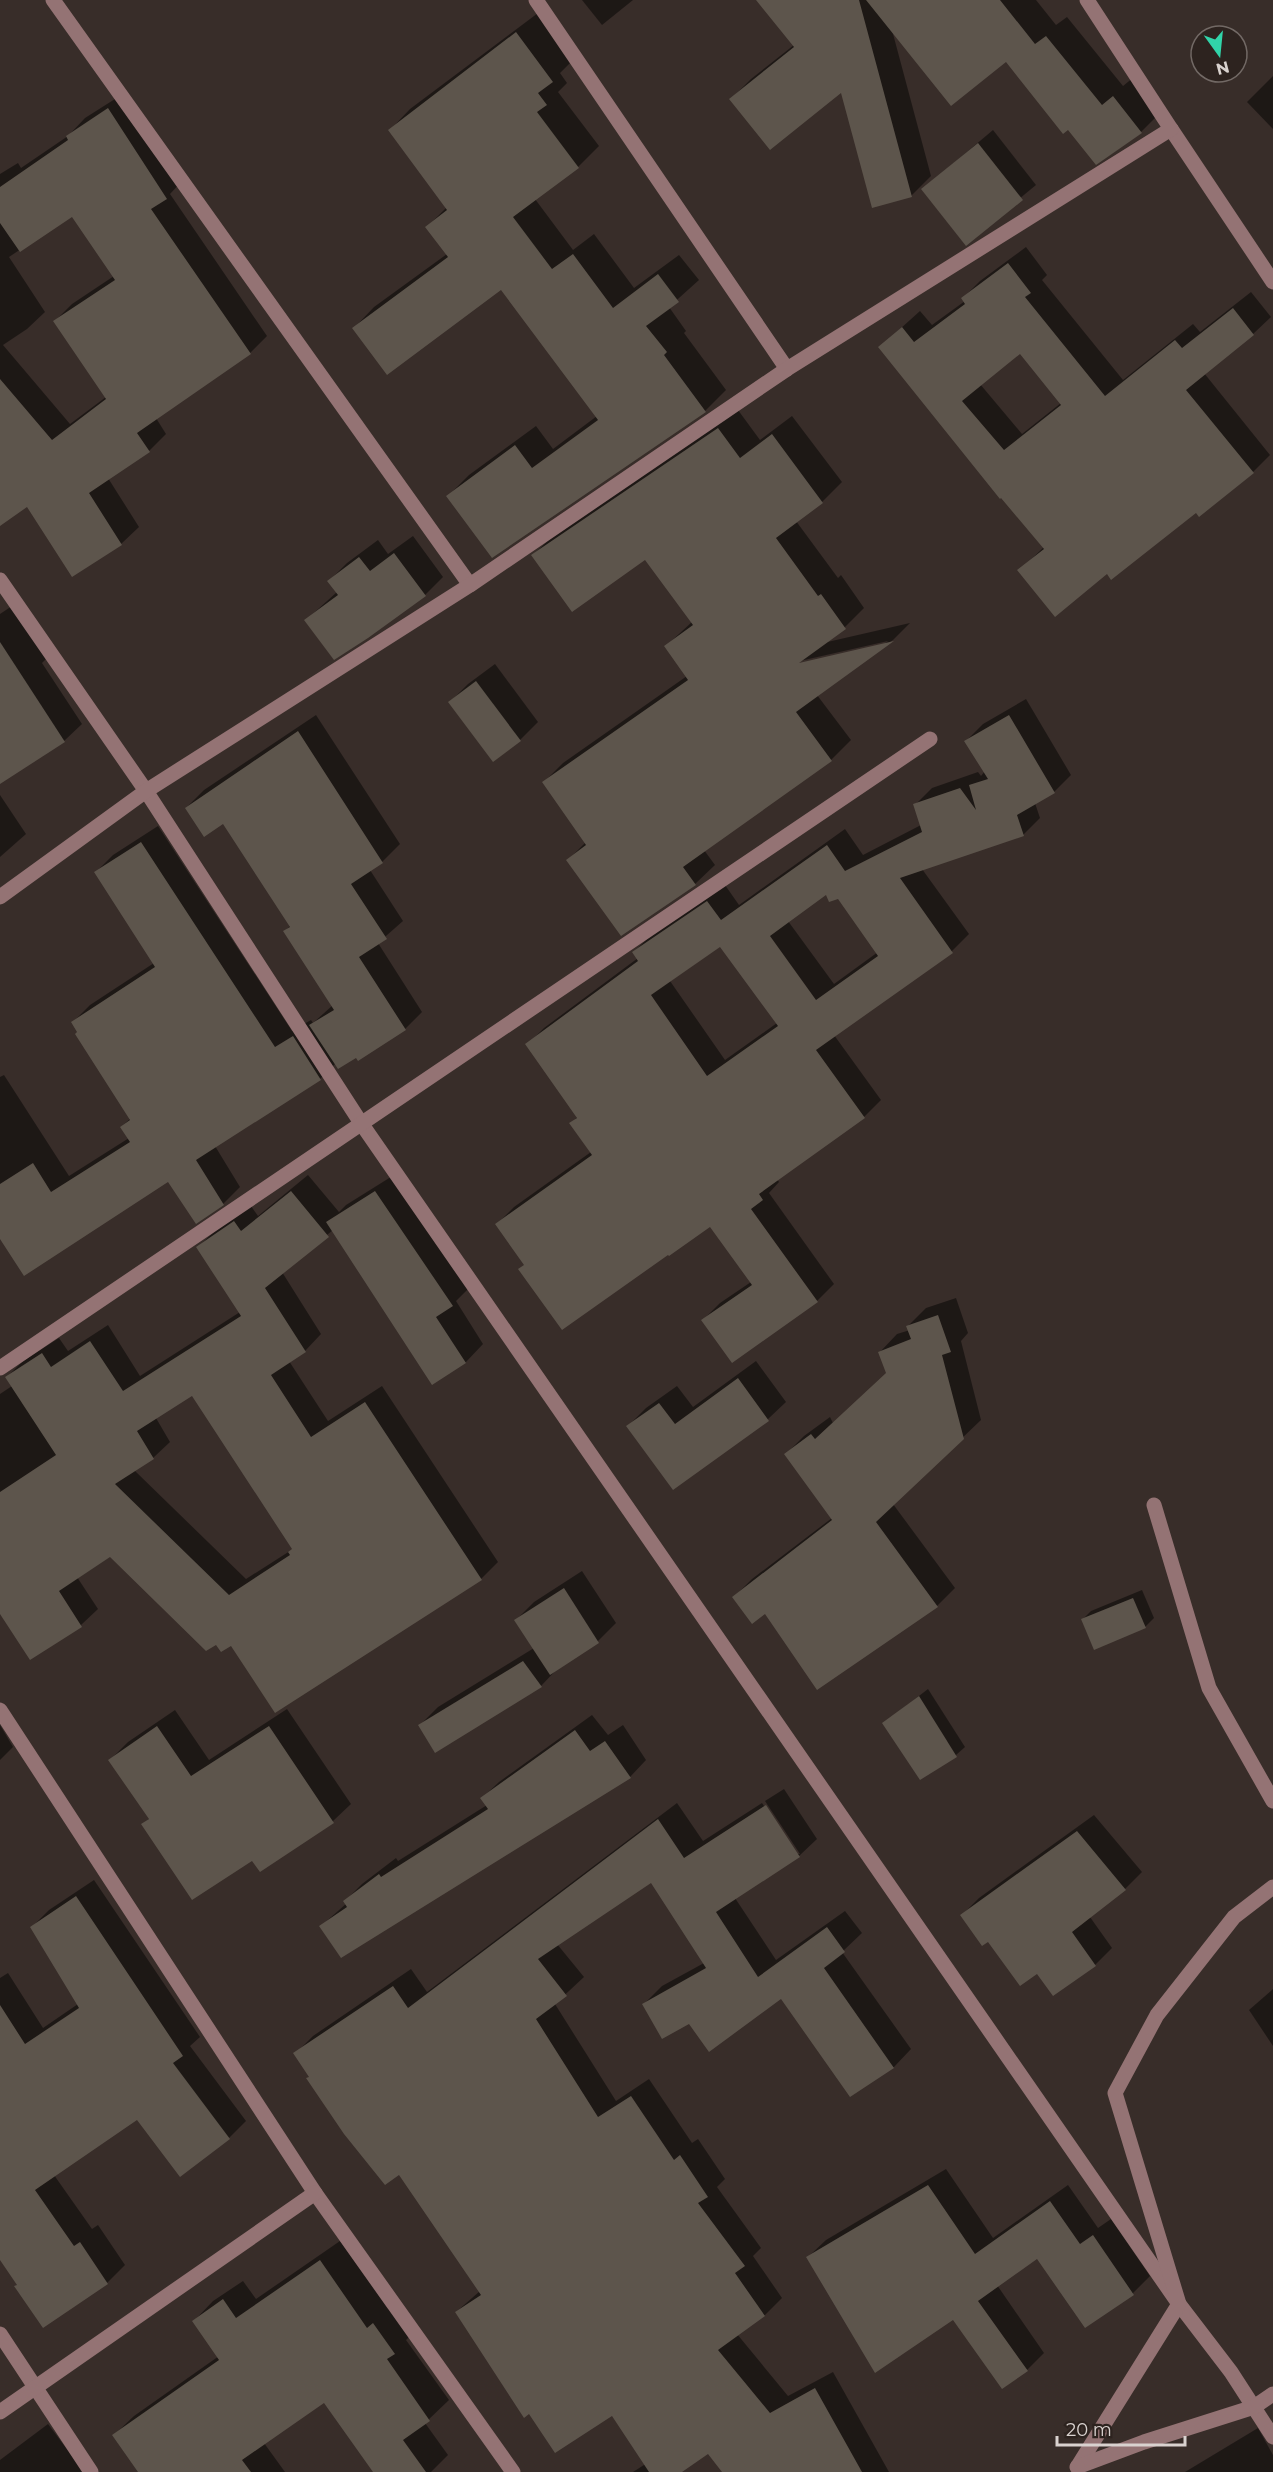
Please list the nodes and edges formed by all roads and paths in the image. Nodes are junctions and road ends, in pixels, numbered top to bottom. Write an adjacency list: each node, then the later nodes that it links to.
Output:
1 (53, 0): 8 (street)
2 (536, 0): 6 (street)
3 (1087, 0): 4 (street)
4 (1171, 129): 5 (street); 6 (street)
5 (1273, 282)
6 (788, 369): 8 (street)
7 (0, 580): 10 (street)
8 (470, 585): 10 (street)
9 (930, 739): 12 (street)
10 (146, 791): 11 (street); 12 (street)
11 (0, 897)
12 (362, 1123): 13 (street); 19 (street)
13 (0, 1368)
14 (1154, 1505): 16 (street)
15 (0, 1710): 18 (street)
16 (1273, 1802)
17 (1273, 1887): 19 (street)
18 (315, 2193): 21 (street); 28 (street)
19 (1179, 2304): 23 (street); 26 (street)
20 (0, 2334): 21 (street)
21 (36, 2388): 24 (street); 27 (street)
22 (1273, 2394): 23 (street)
23 (1254, 2407): 25 (street); 26 (street)
24 (0, 2412)
25 (1273, 2437)
26 (1074, 2469)
27 (91, 2472)
28 (513, 2472)

